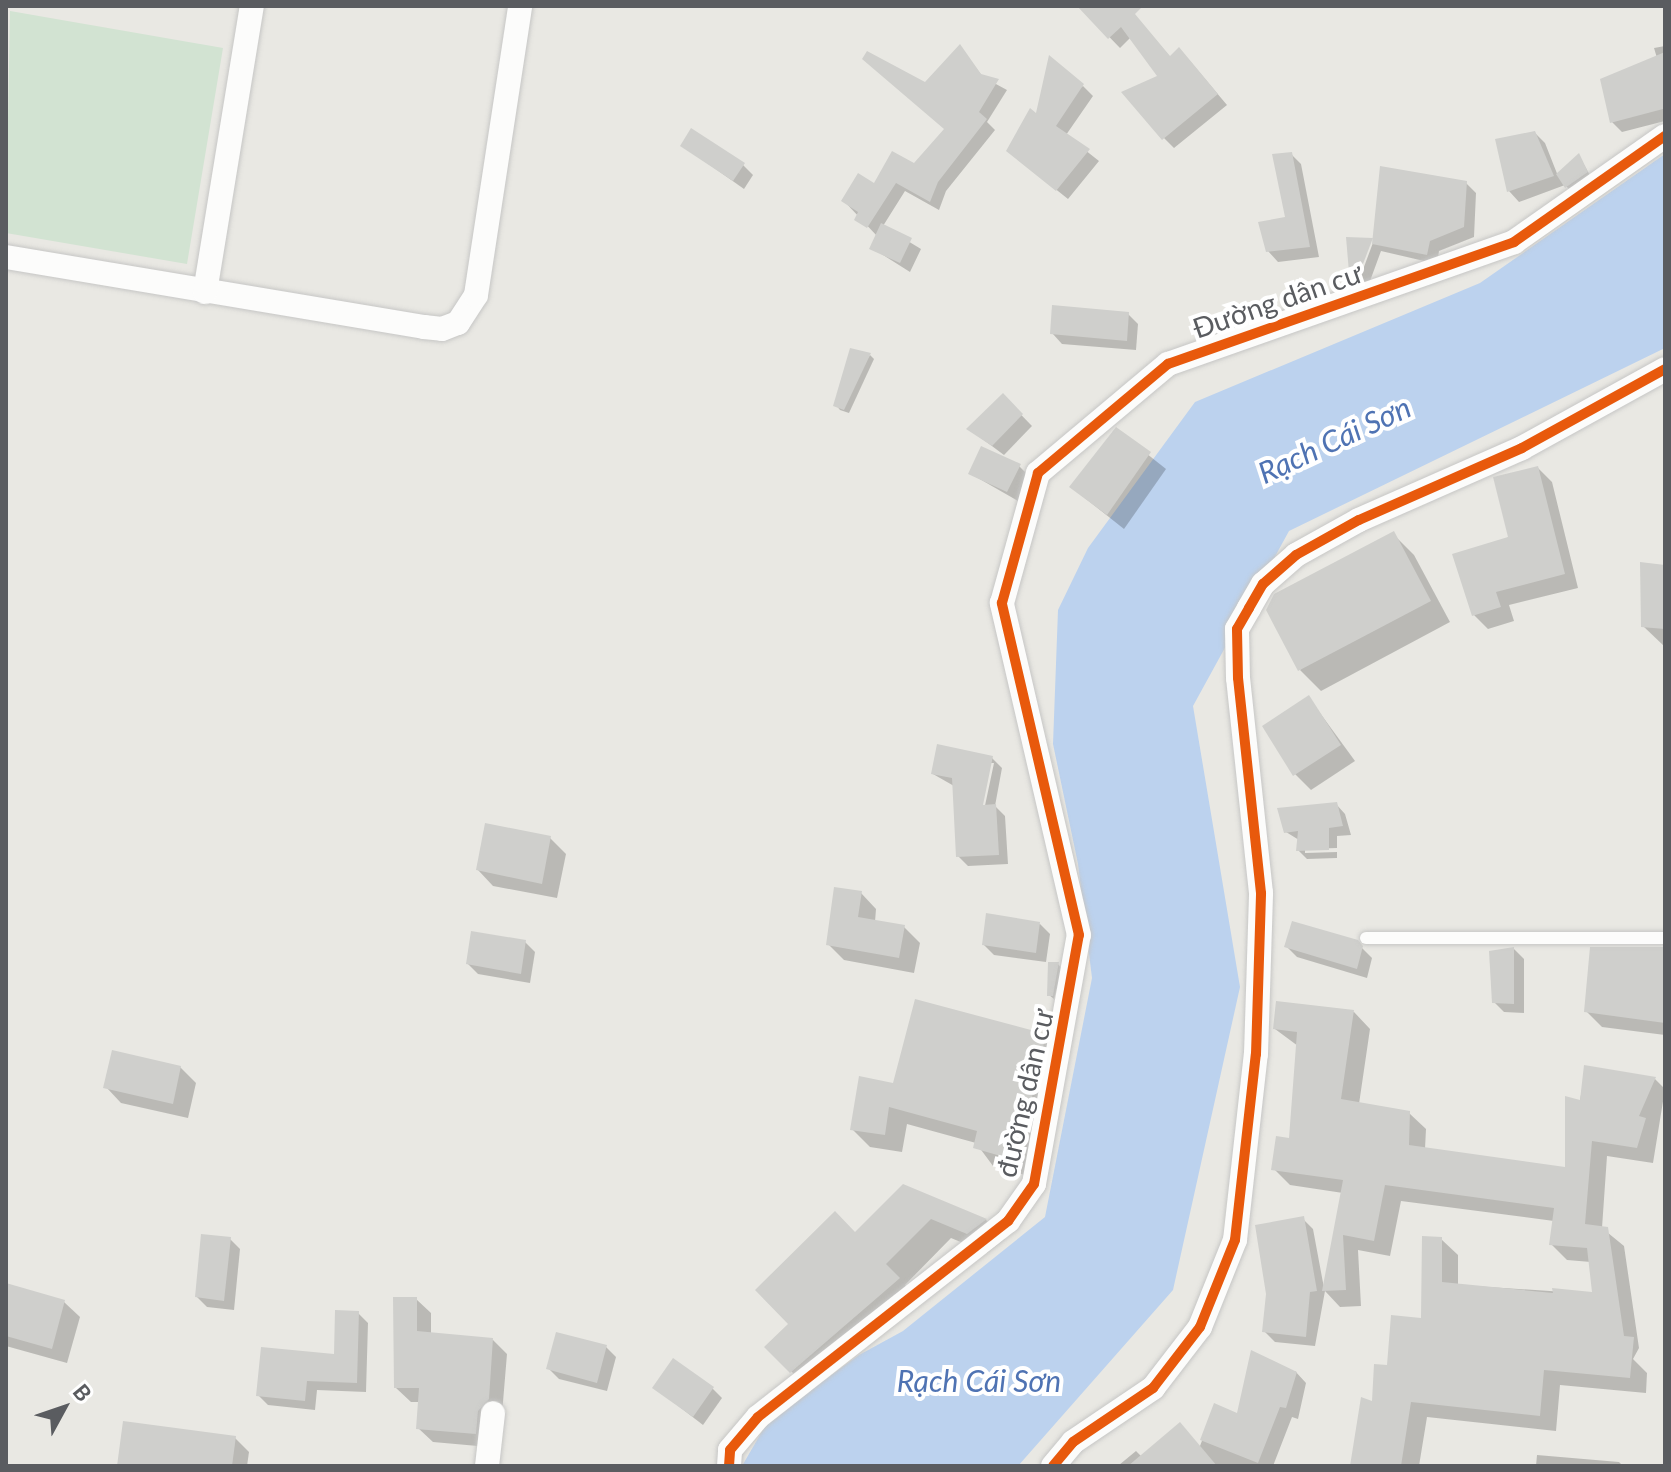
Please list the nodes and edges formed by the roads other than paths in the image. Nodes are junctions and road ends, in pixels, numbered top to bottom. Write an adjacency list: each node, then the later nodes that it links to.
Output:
1 (252, 6): 5 (street)
2 (520, 6): 5 (street)
3 (1665, 136): 7 (street, Đường dân cư)
4 (6, 257): 5 (street)
5 (205, 292)
6 (1665, 369): 13 (street)
7 (1002, 603): 12 (street, đường dân cư)
8 (1366, 938): 9 (lane)
9 (1665, 938)
10 (493, 1413): 11 (street)
11 (487, 1466)
12 (729, 1466)
13 (1053, 1466)

